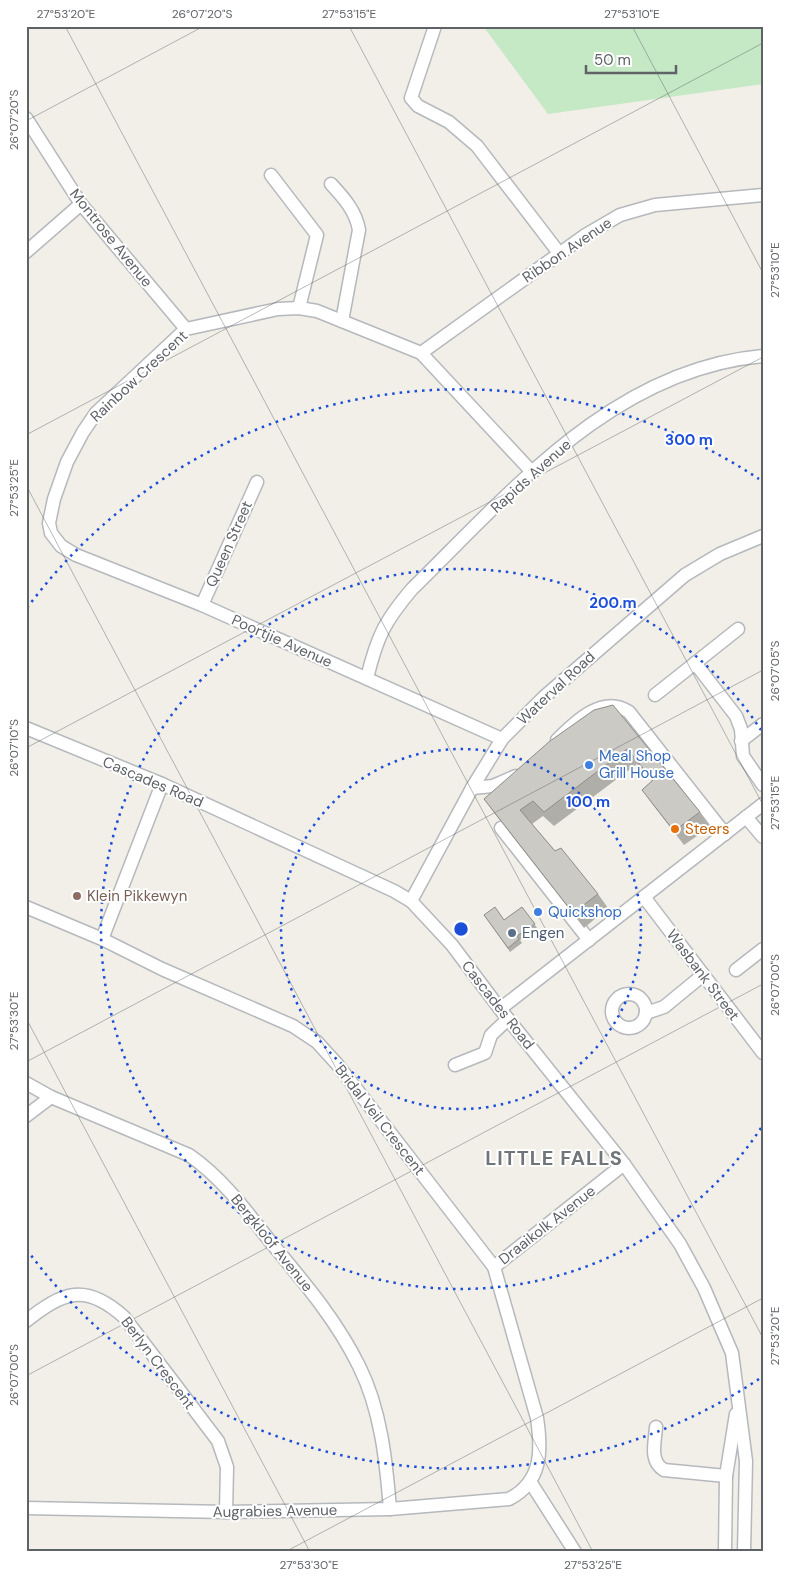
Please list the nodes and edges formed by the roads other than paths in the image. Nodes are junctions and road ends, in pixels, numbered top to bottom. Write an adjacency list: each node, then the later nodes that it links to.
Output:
1 (435, 26): 8 (street)
2 (26, 118): 6 (street, Montrose Avenue)
3 (271, 175): 9 (street)
4 (331, 184): 10 (street)
5 (763, 195): 8 (street, Ribbon Avenue)
6 (81, 204): 7 (street); 11 (street, Montrose Avenue)
7 (26, 252)
8 (559, 253): 12 (street, Ribbon Avenue)
9 (299, 308): 10 (street, Rainbow Crescent); 11 (street, Rainbow Crescent)
10 (342, 320): 12 (street, Rainbow Crescent)
11 (186, 329): 17 (street, Rainbow Crescent)
12 (421, 353): 14 (street, Rainbow Crescent)
13 (763, 356): 14 (street, Rapids Avenue)
14 (532, 472): 21 (street, Rapids Avenue)
15 (257, 482): 18 (street, Queen Street)
16 (763, 536): 25 (street, Waterval Road)
17 (60, 546): 18 (street, Poortjie Avenue)
18 (202, 606): 21 (street, Poortjie Avenue)
19 (738, 629): 20 (street)
20 (695, 663): 22 (street); 26 (street)
21 (367, 678): 25 (street, Poortjie Avenue)
22 (655, 695)
23 (763, 724): 26 (street)
24 (26, 728): 29 (street, Cascades Road)
25 (502, 740): 31 (street, Waterval Road)
26 (741, 741): 30 (street)
27 (549, 748): 35 (street)
28 (524, 771): 31 (street)
29 (162, 784): 38 (street, Cascades Road); 40 (street)
30 (763, 785)
31 (472, 788): 38 (street, Waterval Road)
32 (763, 804): 33 (street)
33 (746, 817): 35 (street); 36 (street)
34 (500, 828): 41 (street)
35 (724, 834): 37 (street)
36 (763, 837)
37 (644, 897): 41 (street); 44 (street, Wasbank Street)
38 (411, 901): 46 (street, Cascades Road)
39 (26, 907): 40 (street, Bridal Veil Crescent)
40 (102, 939): 53 (street, Bridal Veil Crescent)
41 (589, 940): 46 (street)
42 (763, 950): 43 (street)
43 (736, 970)
44 (703, 975): 45 (street); 47 (street, Wasbank Street)
45 (646, 1013)
46 (504, 1014): 48 (street); 52 (street, Cascades Road)
47 (763, 1053)
48 (455, 1065)
49 (26, 1083): 50 (street, Bergkloof Avenue)
50 (51, 1097): 51 (street); 60 (street, Bergkloof Avenue)
51 (26, 1116)
52 (624, 1164): 53 (street, Draaikolk Avenue); 55 (street, Cascades Road)
53 (494, 1267): 58 (street, Bridal Veil Crescent)
54 (26, 1321): 61 (street, Berlyn Crescent)
55 (738, 1399): 57 (street, Cascades Road); 64 (street, Cascades Road)
56 (656, 1427): 57 (street)
57 (726, 1476): 63 (street, Cascades Road)
58 (526, 1488): 60 (street, Augrabies Avenue); 62 (street)
59 (26, 1508): 61 (street, Augrabies Avenue)
60 (390, 1509): 61 (street, Augrabies Avenue)
61 (226, 1512)
62 (574, 1552)
63 (725, 1552)
64 (744, 1552)

